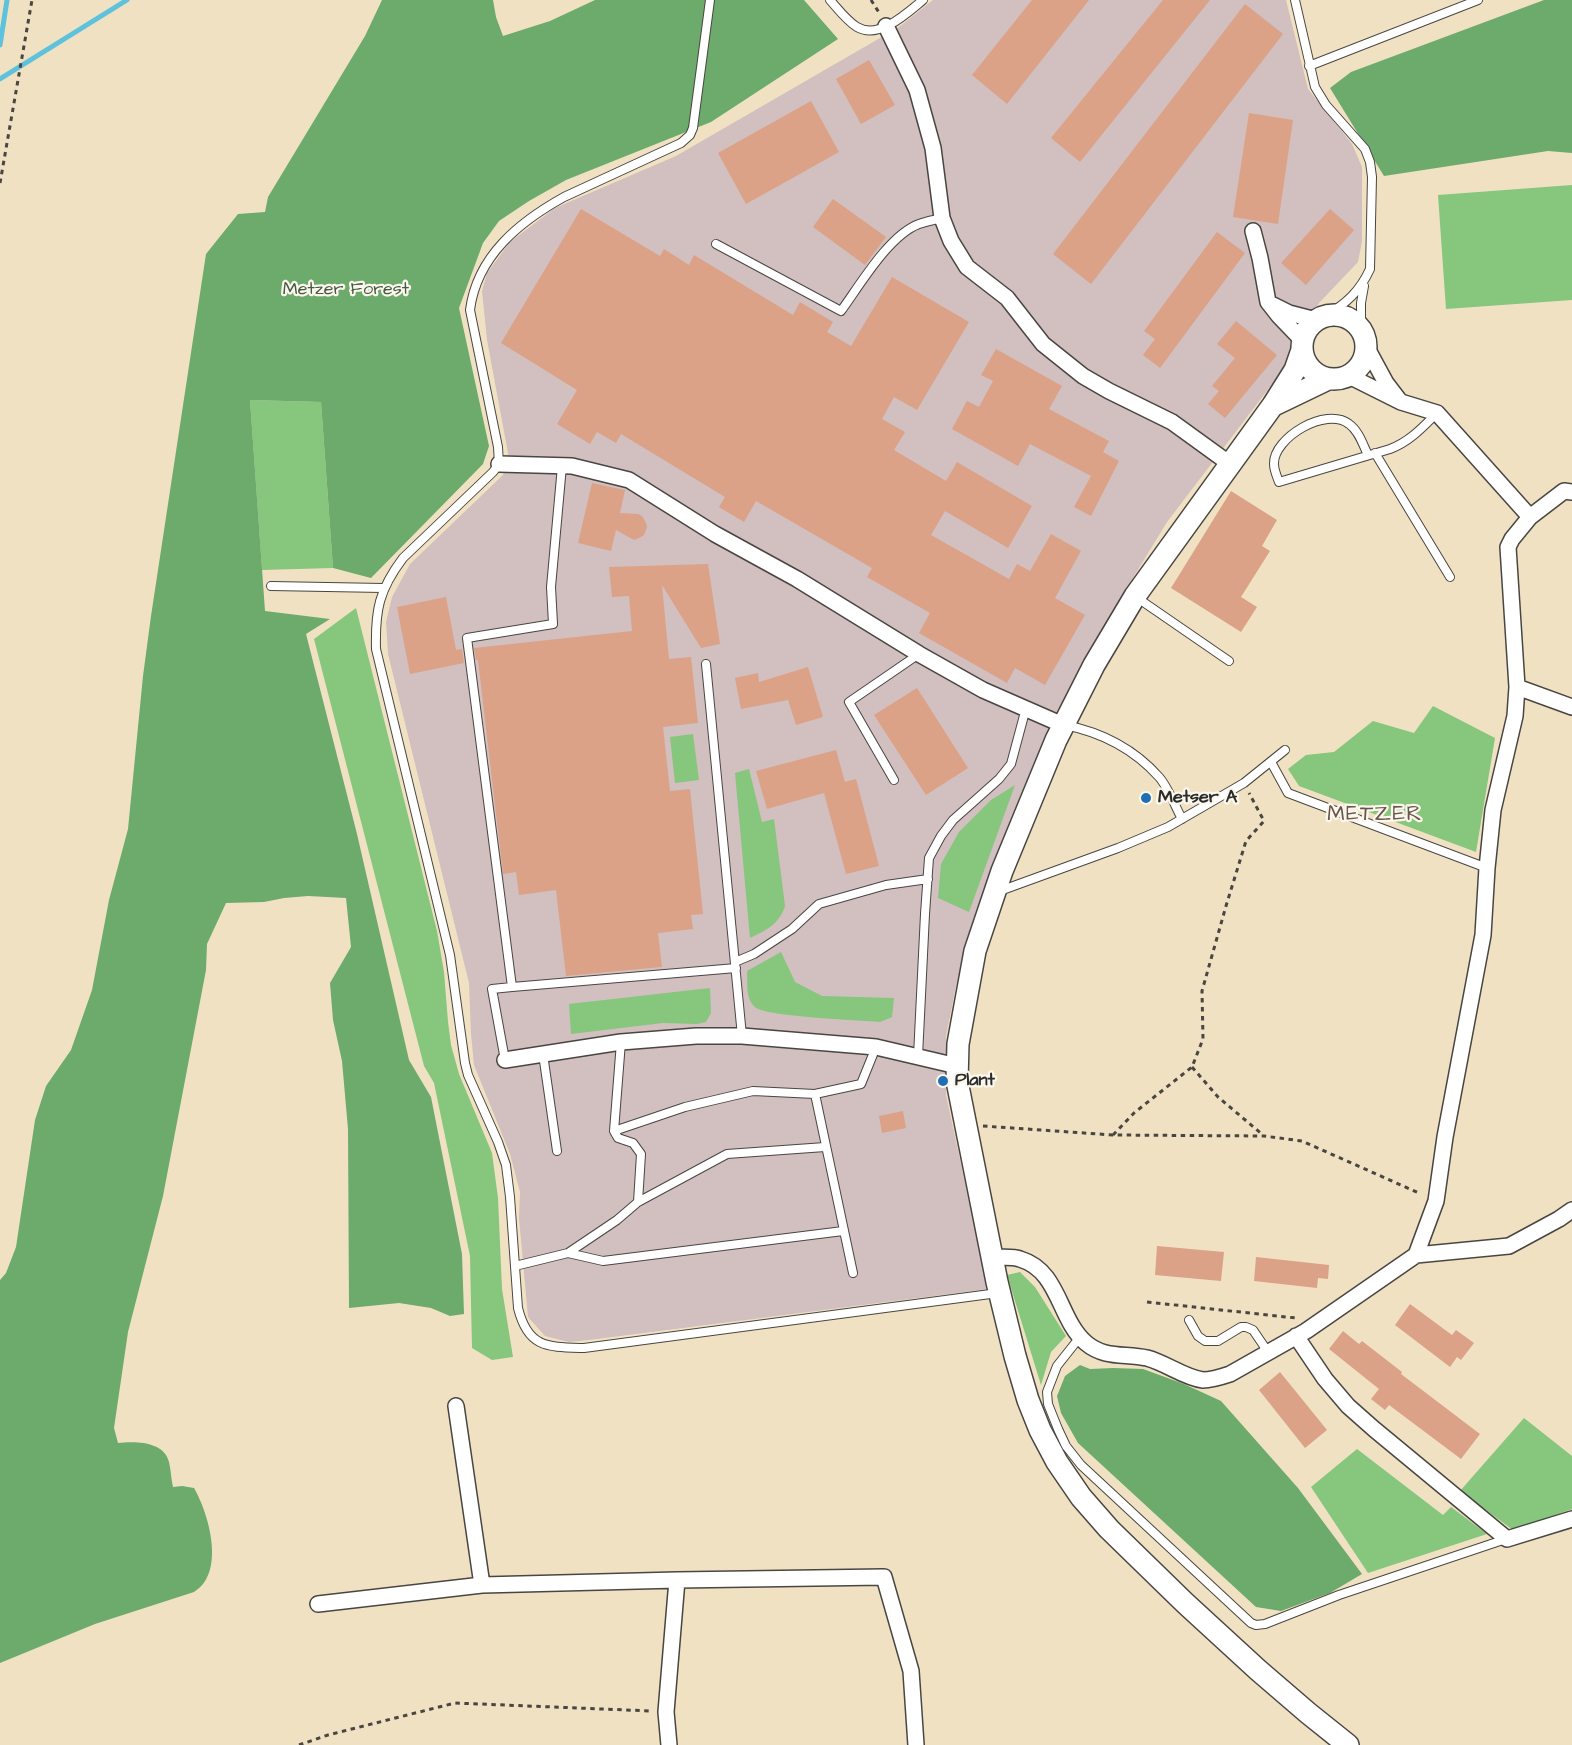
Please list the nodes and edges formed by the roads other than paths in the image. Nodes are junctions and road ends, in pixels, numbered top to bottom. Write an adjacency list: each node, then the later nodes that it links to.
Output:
1 (710, 0): 22 (lane)
2 (830, 0): 6 (lane)
3 (923, 0): 6 (lane)
4 (1295, 0): 7 (lane)
5 (1478, 0): 7 (lane)
6 (886, 26): 8 (street)
7 (1309, 66): 11 (lane)
8 (942, 218): 10 (lane); 23 (street)
9 (1253, 231): 12 (street)
10 (716, 244)
11 (1364, 281): 13 (lane); 14 (lane)
12 (1268, 302): 13 (street); 15 (street)
13 (1320, 318): 14 (street); 15 (street)
14 (1364, 338): 16 (street); 18 (street)
15 (1303, 346): 17 (street); 19 (street)
16 (1349, 376): 17 (street); 18 (street)
17 (1328, 379): 19 (street)
18 (1401, 402): 20 (street)
19 (1273, 405): 23 (street)
20 (1437, 412): 21 (lane); 26 (street)
21 (1372, 454): 21 (lane); 27 (lane)
22 (499, 464): 24 (street); 29 (lane)
23 (1230, 464): 30 (street)
24 (562, 466): 31 (street); 46 (lane)
25 (1572, 492): 26 (street)
26 (1530, 517): 34 (street)
27 (1450, 577)
28 (271, 586): 29 (lane)
29 (383, 588): 64 (lane)
30 (1135, 596): 32 (lane); 37 (street)
31 (920, 654): 36 (street); 40 (lane)
32 (1228, 661)
33 (706, 664): 45 (lane)
34 (1517, 687): 35 (street); 42 (street)
35 (1572, 707)
36 (1026, 708): 37 (street); 43 (lane)
37 (1064, 725): 41 (lane); 44 (street)
38 (1285, 750): 39 (lane)
39 (1271, 762): 41 (lane); 42 (lane)
40 (894, 780)
41 (1182, 819): 44 (lane)
42 (1487, 868): 62 (street)
43 (928, 879): 45 (lane); 51 (lane)
44 (993, 894): 53 (street)
45 (735, 965): 46 (lane); 47 (lane)
46 (512, 987): 52 (lane)
47 (742, 1036): 48 (street); 49 (street)
48 (621, 1042): 50 (street); 55 (lane)
49 (876, 1047): 51 (street); 54 (lane)
50 (543, 1054): 52 (street); 57 (lane)
51 (918, 1056): 53 (street)
52 (505, 1060)
53 (957, 1066): 63 (street)
54 (814, 1094): 55 (lane); 56 (lane)
55 (614, 1131): 58 (lane)
56 (825, 1147): 58 (lane); 60 (lane)
57 (557, 1151)
58 (638, 1202): 61 (lane)
59 (1572, 1210): 62 (street)
60 (843, 1231): 61 (lane); 65 (lane)
61 (568, 1253): 64 (lane)
62 (1416, 1255): 68 (street)
63 (992, 1257): 66 (street); 69 (street)
64 (515, 1266): 66 (lane)
65 (853, 1273)
66 (1000, 1293): 79 (street)
67 (1189, 1320): 70 (lane)
68 (1301, 1333): 70 (street); 73 (street)
69 (1080, 1337): 70 (street); 73 (lane)
70 (1268, 1352)
71 (456, 1406): 75 (street)
72 (1572, 1519): 73 (street)
73 (1507, 1539)
74 (677, 1580): 75 (street); 77 (street); 78 (street)
75 (482, 1585): 76 (street)
76 (318, 1604)
77 (669, 1745)
78 (916, 1745)
79 (1348, 1745)

